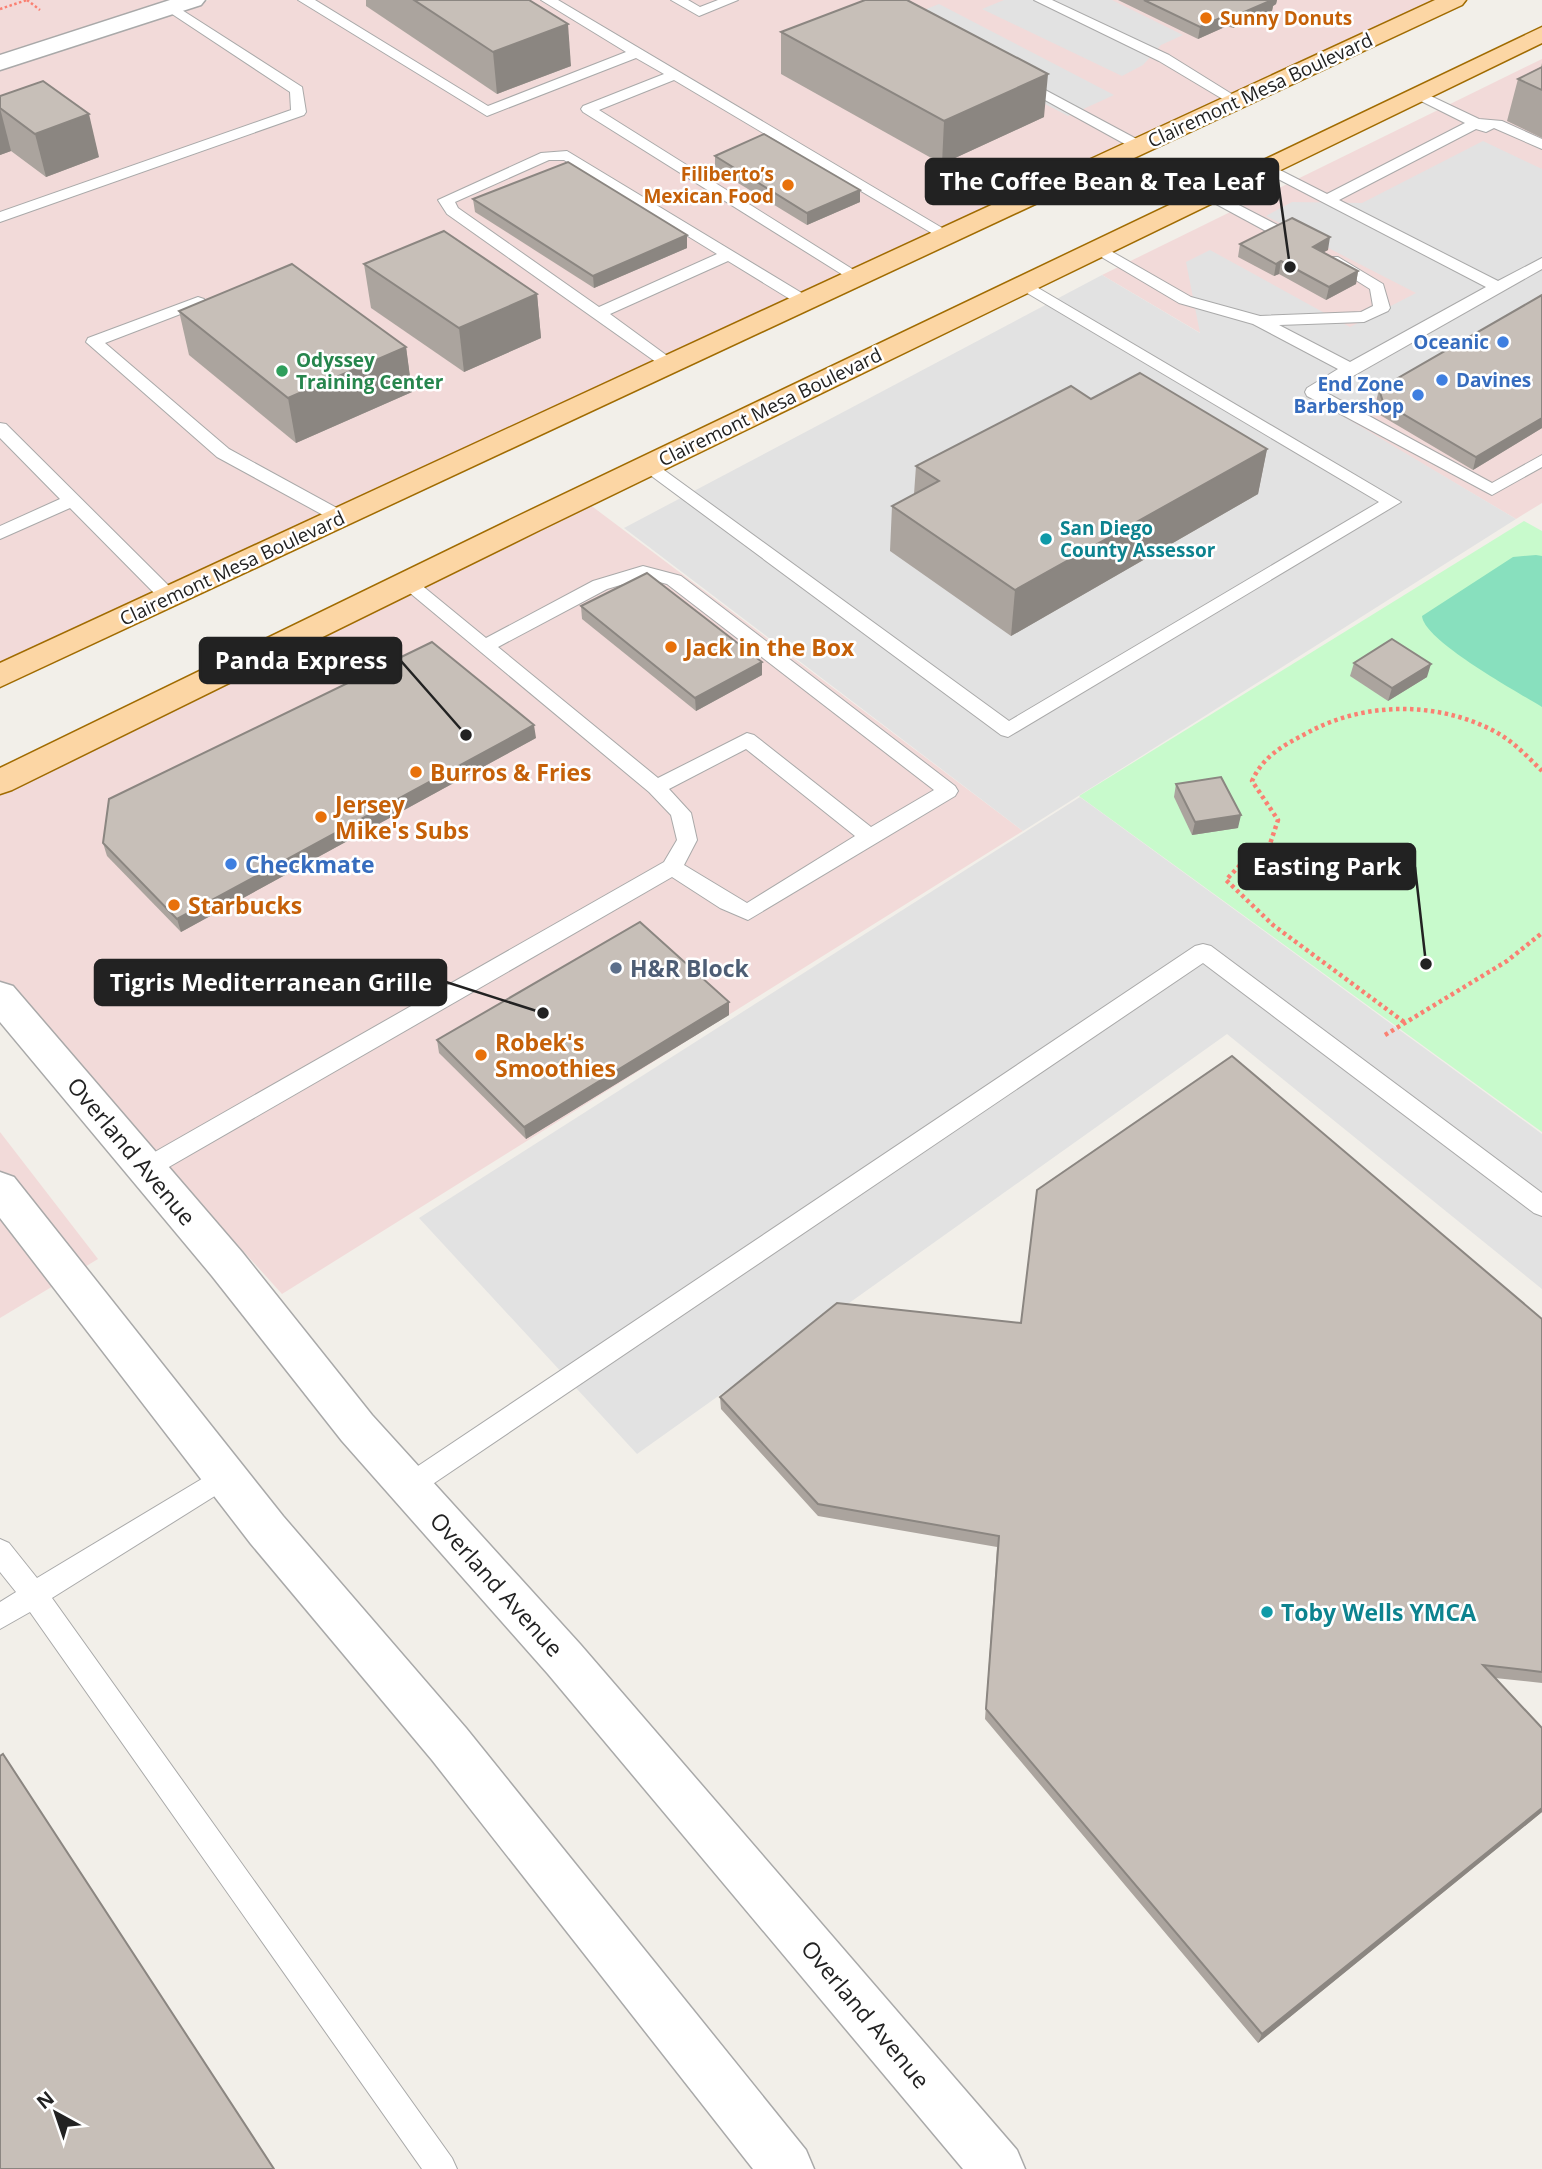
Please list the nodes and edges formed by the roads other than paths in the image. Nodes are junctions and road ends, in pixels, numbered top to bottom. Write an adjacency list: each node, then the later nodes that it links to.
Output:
1 (193, 0): 8 (street)
2 (305, 0): 10 (lane)
3 (548, 0): 10 (lane)
4 (678, 0): 5 (lane)
5 (731, 0)
6 (1041, 0): 15 (lane)
7 (1454, 0): 15 (main road, Clairemont Mesa Boulevard)
8 (171, 7): 11 (street); 23 (lane)
9 (1542, 34): 14 (main road, Clairemont Mesa Boulevard)
10 (637, 53): 13 (lane)
11 (0, 63)
12 (1001, 71): 18 (lane)
13 (675, 75): 25 (lane); 30 (lane)
14 (1418, 94): 16 (lane); 20 (main road, Clairemont Mesa Boulevard)
15 (1236, 101): 18 (main road, Clairemont Mesa Boulevard)
16 (1476, 123): 17 (lane); 19 (lane); 22 (lane)
17 (1542, 145)
18 (1139, 146): 25 (main road, Clairemont Mesa Boulevard)
19 (1542, 155)
20 (1265, 168): 21 (main road, Clairemont Mesa Boulevard); 22 (lane)
21 (1210, 195): 24 (lane); 26 (main road, Clairemont Mesa Boulevard)
22 (1328, 199): 32 (lane)
23 (0, 217)
24 (1283, 234)
25 (946, 235): 30 (main road, Clairemont Mesa Boulevard)
26 (1096, 249): 31 (main road, Clairemont Mesa Boulevard); 36 (lane)
27 (1320, 254): 36 (lane)
28 (727, 255): 33 (lane); 35 (lane); 35 (lane)
29 (1542, 263): 32 (lane)
30 (857, 276): 33 (main road, Clairemont Mesa Boulevard)
31 (1023, 284): 41 (main road, Clairemont Mesa Boulevard); 41 (lane)
32 (1498, 287): 38 (lane)
33 (804, 301): 37 (main road, Clairemont Mesa Boulevard)
34 (198, 302): 43 (lane)
35 (596, 314): 37 (lane)
36 (1259, 321): 38 (lane)
37 (669, 363): 43 (main road, Clairemont Mesa Boulevard)
38 (1350, 369): 40 (lane)
39 (0, 428): 42 (lane)
40 (1542, 460)
41 (647, 466): 45 (main road, Clairemont Mesa Boulevard)
42 (72, 500): 44 (lane); 46 (lane)
43 (340, 517): 46 (main road, Clairemont Mesa Boulevard)
44 (0, 533)
45 (407, 583): 47 (lane); 49 (main road, Clairemont Mesa Boulevard)
46 (169, 597): 48 (main road, Clairemont Mesa Boulevard)
47 (485, 646): 50 (lane); 51 (lane)
48 (0, 676)
49 (0, 782)
50 (656, 787): 51 (lane); 52 (lane)
51 (870, 837): 52 (lane)
52 (672, 867): 54 (lane)
53 (0, 996): 54 (street, Overland Avenue)
54 (147, 1168): 58 (street, Overland Avenue)
55 (0, 1188): 57 (street)
56 (1542, 1206): 58 (lane)
57 (225, 1476): 60 (lane); 63 (street)
58 (409, 1486): 64 (street, Overland Avenue)
59 (0, 1551): 60 (lane)
60 (34, 1595): 61 (lane); 62 (lane)
61 (0, 1617)
62 (440, 2169)
63 (787, 2169)
64 (998, 2169)

